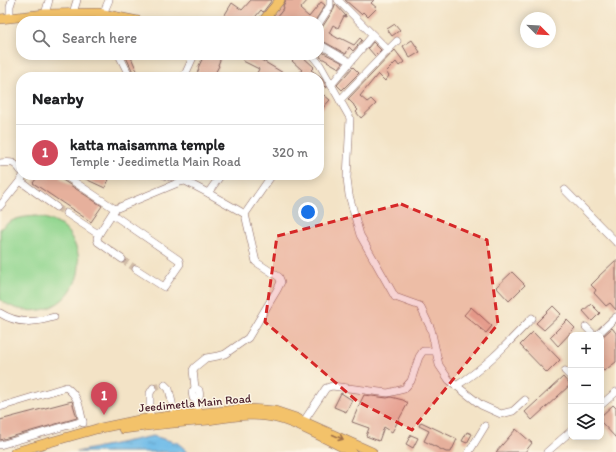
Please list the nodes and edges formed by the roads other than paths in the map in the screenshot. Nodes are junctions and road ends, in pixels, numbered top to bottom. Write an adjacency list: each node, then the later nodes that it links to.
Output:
1 (12, 0): 15 (street)
2 (49, 0): 9 (street)
3 (77, 0): 8 (street)
4 (109, 0): 11 (street)
5 (280, 0): 12 (main road)
6 (330, 0): 13 (street)
7 (338, 0): 17 (street)
8 (73, 13): 9 (main road); 11 (main road)
9 (45, 14): 10 (main road)
10 (28, 16)
11 (101, 16)
12 (267, 16)
13 (324, 16)
14 (16, 17): 15 (main road)
15 (10, 18): 16 (main road)
16 (0, 19)
17 (373, 35): 20 (street); 24 (street)
18 (397, 41): 20 (street)
19 (324, 47): 24 (street)
20 (388, 50): 30 (street)
21 (122, 60): 25 (street)
22 (192, 60): 26 (street)
23 (316, 60): 28 (street)
24 (350, 62): 29 (street)
25 (128, 72)
26 (186, 72)
27 (324, 72): 29 (street)
28 (324, 72)
29 (331, 85): 30 (street)
30 (340, 100): 56 (street)
31 (0, 163): 32 (street)
32 (16, 164)
33 (19, 180): 40 (street)
34 (27, 180): 41 (street)
35 (71, 180): 42 (street)
36 (217, 180): 39 (street)
37 (269, 180): 44 (street)
38 (565, 190): 46 (street)
39 (208, 193): 42 (street); 44 (street)
40 (0, 206)
41 (56, 206)
42 (114, 212): 45 (street); 48 (street)
43 (66, 213): 45 (street)
44 (245, 214): 66 (street)
45 (100, 232): 47 (street)
46 (616, 242)
47 (122, 259)
48 (136, 269)
49 (0, 313): 50 (street)
50 (54, 317)
51 (616, 317): 55 (street)
52 (532, 318): 60 (street)
53 (586, 327): 54 (street)
54 (592, 332)
55 (598, 332)
56 (436, 351): 60 (street); 69 (street)
57 (565, 371): 58 (street)
58 (568, 374)
59 (165, 386): 67 (street)
60 (456, 386): 63 (street)
61 (153, 388): 68 (street)
62 (615, 395): 64 (street)
63 (525, 400)
64 (602, 404)
65 (0, 407): 72 (street)
66 (198, 414): 67 (main road, Jeedimetla Main Road); 69 (main road, Jeedimetla Main Road)
67 (175, 416): 68 (main road, Jeedimetla Main Road)
68 (150, 419): 73 (main road, Jeedimetla Main Road)
69 (304, 421): 76 (main road, Jeedimetla Main Road, one-way to 76)
70 (485, 426): 77 (street)
71 (568, 434): 78 (street)
72 (0, 445)
73 (15, 452)
74 (37, 452): 75 (main road, Jeedimetla Main Road)
75 (352, 452)
76 (372, 452)
77 (469, 452)
78 (547, 452)

